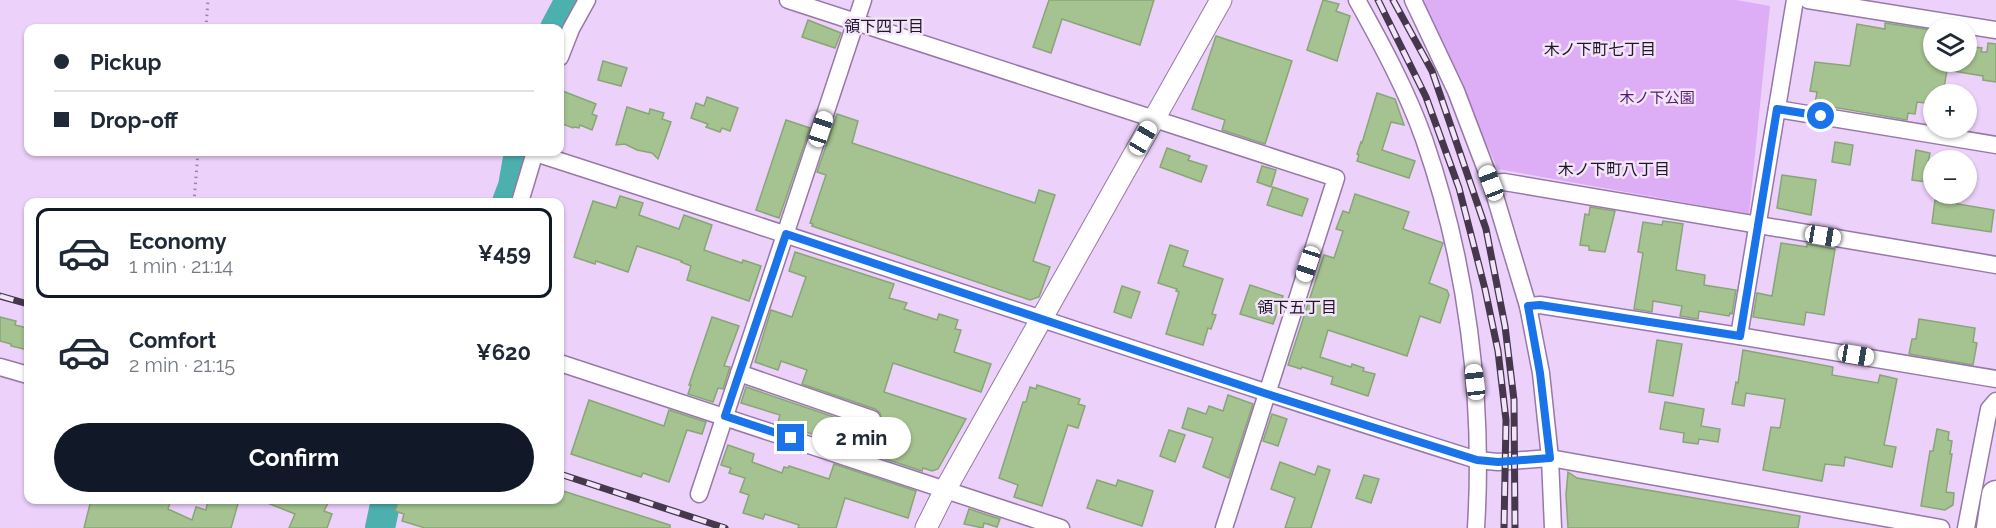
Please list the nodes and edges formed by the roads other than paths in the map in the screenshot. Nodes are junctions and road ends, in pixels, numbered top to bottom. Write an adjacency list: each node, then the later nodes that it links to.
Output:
1 (587, 0): 11 (street)
2 (788, 0): 9 (street)
3 (863, 0): 9 (street)
4 (1221, 0): 13 (street)
5 (1357, 0): 35 (street)
6 (1413, 0): 17 (street)
7 (1795, 0): 12 (street)
8 (1808, 0): 10 (street)
9 (855, 23): 13 (street); 20 (street)
10 (1996, 30)
11 (564, 47)
12 (1777, 109): 14 (street); 19 (street)
13 (1154, 118): 23 (street); 30 (street)
14 (1996, 145)
15 (534, 156): 18 (street)
16 (547, 156): 20 (street)
17 (1491, 183): 19 (street); 22 (street)
18 (521, 198)
19 (1758, 225): 21 (street); 24 (street)
20 (786, 234): 23 (street); 27 (street)
21 (1996, 266)
22 (1528, 306): 24 (street); 34 (street)
23 (1041, 318): 30 (street); 36 (street)
24 (1740, 336): 29 (street)
25 (564, 364): 32 (street)
26 (0, 368): 28 (street)
27 (740, 373): 32 (street); 33 (street)
28 (24, 374)
29 (1996, 379)
30 (1267, 394): 35 (street); 41 (street)
31 (1996, 401): 45 (street)
32 (725, 416): 36 (street); 37 (street)
33 (872, 419)
34 (1550, 458): 35 (street); 43 (street); 44 (street)
35 (1477, 460): 42 (street)
36 (945, 490): 39 (street); 40 (street)
37 (699, 494)
38 (1996, 495): 46 (highway)
39 (926, 528)
40 (1061, 528)
41 (1224, 528)
42 (1476, 528)
43 (1553, 528)
44 (1941, 528)
45 (1966, 528)
46 (1990, 528)

